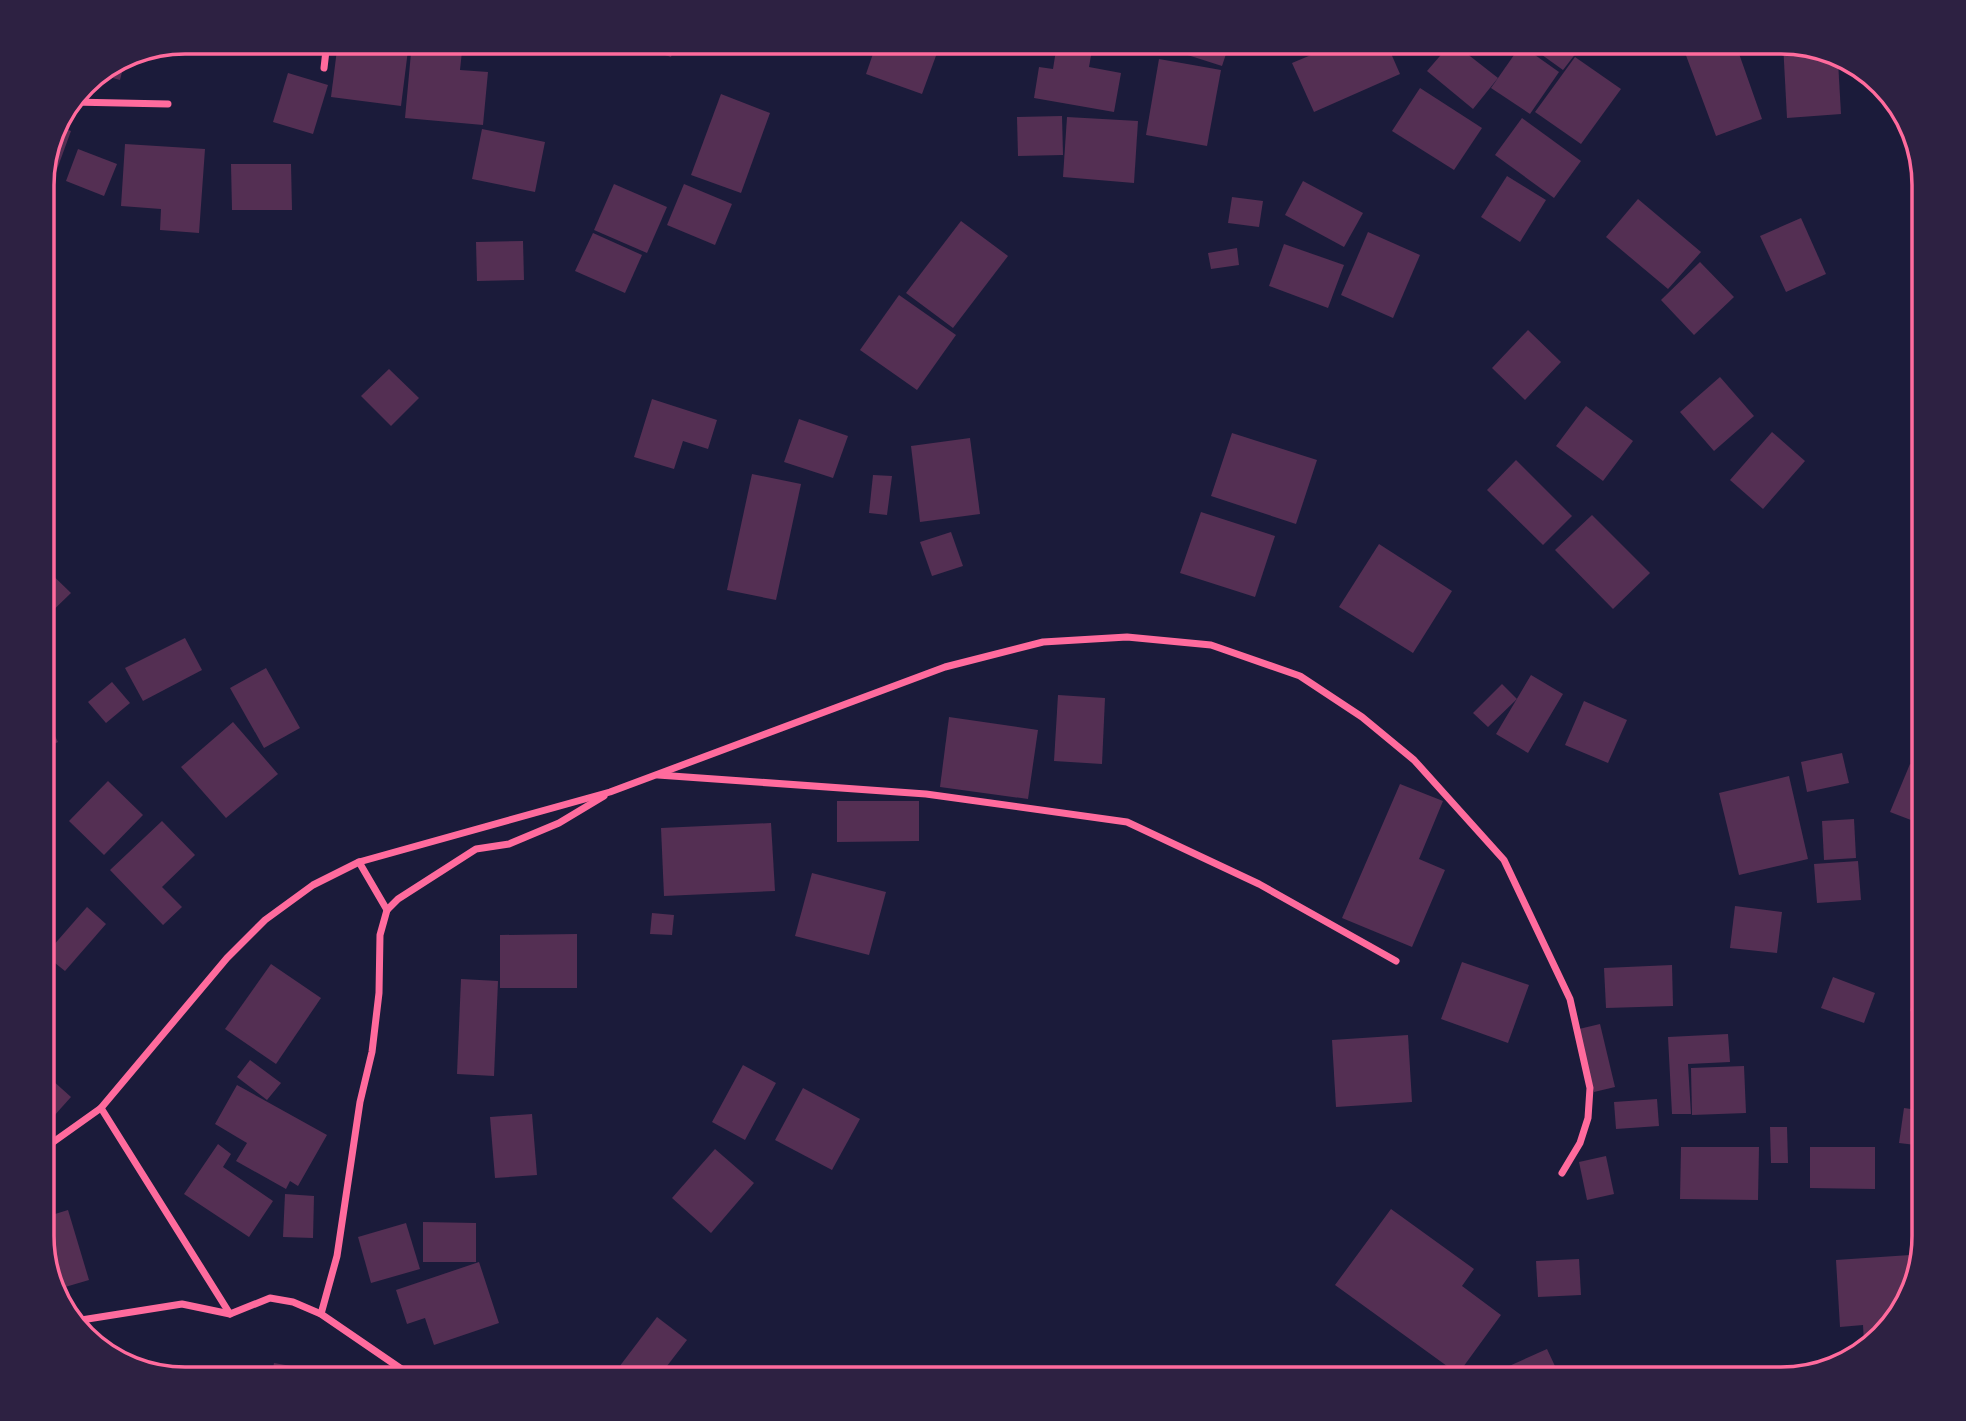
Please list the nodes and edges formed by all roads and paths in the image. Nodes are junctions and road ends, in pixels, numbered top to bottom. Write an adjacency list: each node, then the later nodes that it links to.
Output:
1 (326, 55): 2 (street)
2 (324, 68)
3 (84, 102): 4 (street)
4 (168, 104)
5 (654, 775): 6 (street); 9 (street); 12 (street)
6 (610, 792): 7 (street); 8 (street)
7 (359, 862): 8 (street); 10 (street)
8 (387, 910): 14 (street)
9 (1396, 961)
10 (101, 1108): 11 (street); 13 (street)
11 (55, 1141)
12 (1562, 1172)
13 (230, 1314): 14 (street); 15 (street)
14 (321, 1314): 16 (street)
15 (85, 1319)
16 (398, 1367)

